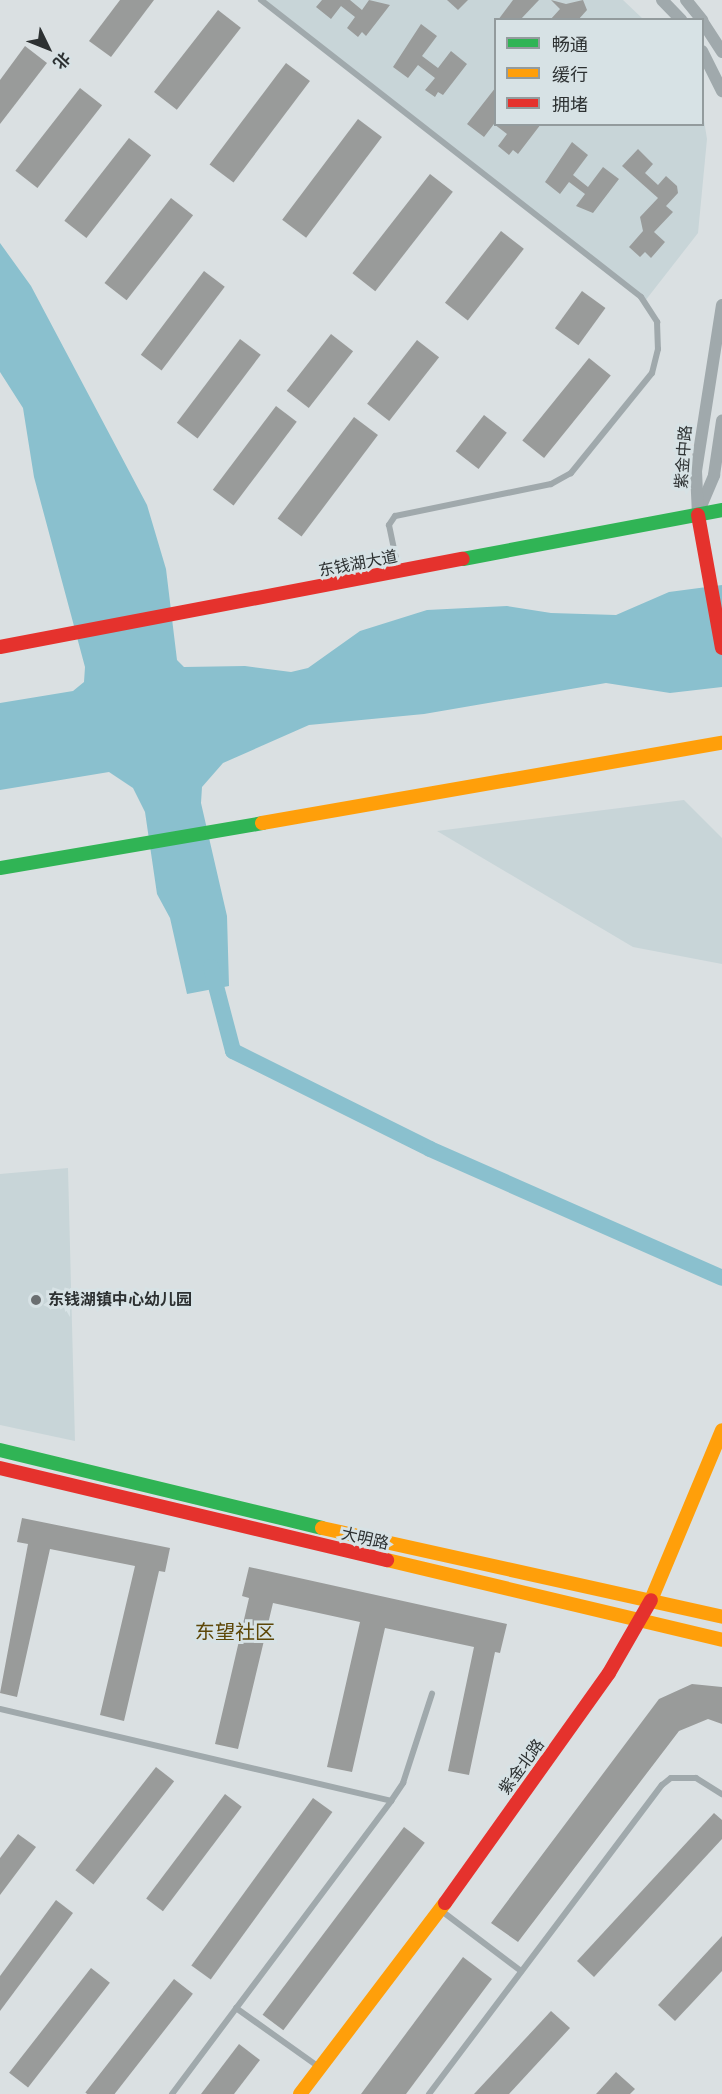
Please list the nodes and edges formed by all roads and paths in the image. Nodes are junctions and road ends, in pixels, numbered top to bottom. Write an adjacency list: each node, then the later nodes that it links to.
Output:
1 (261, 0): 14 (lane)
2 (662, 0): 4 (street)
3 (687, 0): 5 (street)
4 (679, 18)
5 (700, 18)
6 (704, 23): 7 (street)
7 (722, 52)
8 (704, 55): 9 (street)
9 (722, 91)
10 (722, 305): 13 (street, 紫金中路)
11 (722, 421): 13 (street, 紫金中路)
12 (722, 510): 13 (street, 东钱湖大道)
13 (698, 515): 14 (street, 东钱湖大道); 16 (street)
14 (399, 573): 15 (street, 东钱湖大道)
15 (0, 647)
16 (722, 648)
17 (722, 743): 18 (street)
18 (0, 868)
19 (722, 1430): 22 (street, 紫金北路)
20 (0, 1450): 22 (street, 大明路)
21 (0, 1468): 24 (street, 大明路)
22 (651, 1602): 23 (street, 大明路); 24 (street, 紫金北路)
23 (722, 1617)
24 (641, 1622): 25 (street, 大明路); 30 (street, 紫金北路)
25 (722, 1640)
26 (432, 1694): 29 (lane)
27 (0, 1709): 29 (lane)
28 (722, 1794): 31 (lane)
29 (392, 1801): 32 (lane)
30 (440, 1910): 31 (lane); 33 (street, 紫金北路)
31 (521, 1971): 36 (lane)
32 (236, 2008): 33 (lane); 34 (lane)
33 (320, 2068): 35 (street, 紫金北路)
34 (172, 2094)
35 (300, 2094)
36 (429, 2094)

